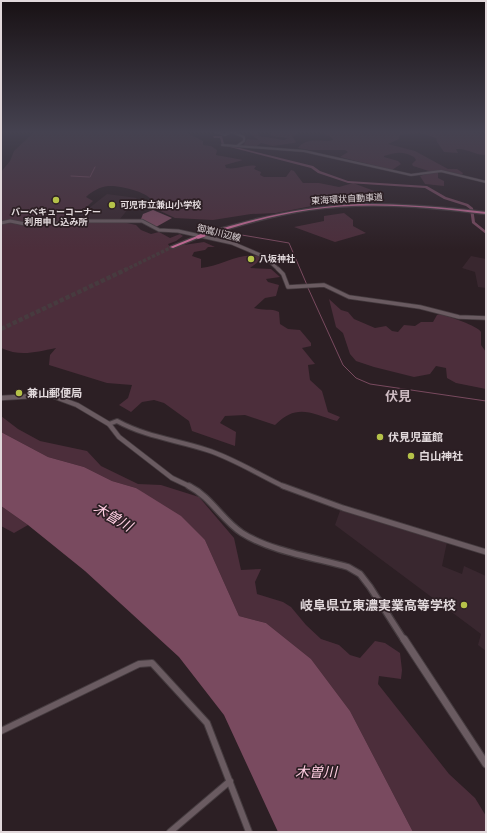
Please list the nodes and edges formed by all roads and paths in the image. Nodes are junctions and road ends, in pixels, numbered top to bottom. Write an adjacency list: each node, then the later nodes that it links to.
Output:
1 (393, 171): 2 (street)
2 (486, 182)
3 (486, 214): 5 (highway, 東海環状自動車道, bridge)
4 (1, 223): 6 (main road, 御嵩川辺線)
5 (172, 247)
6 (486, 318)
7 (1, 398): 8 (main road)
8 (109, 424): 9 (street); 11 (main road)
9 (486, 552)
10 (1, 731): 12 (street)
11 (486, 764)
12 (230, 781): 13 (street); 14 (street)
13 (170, 832)
14 (249, 832)

